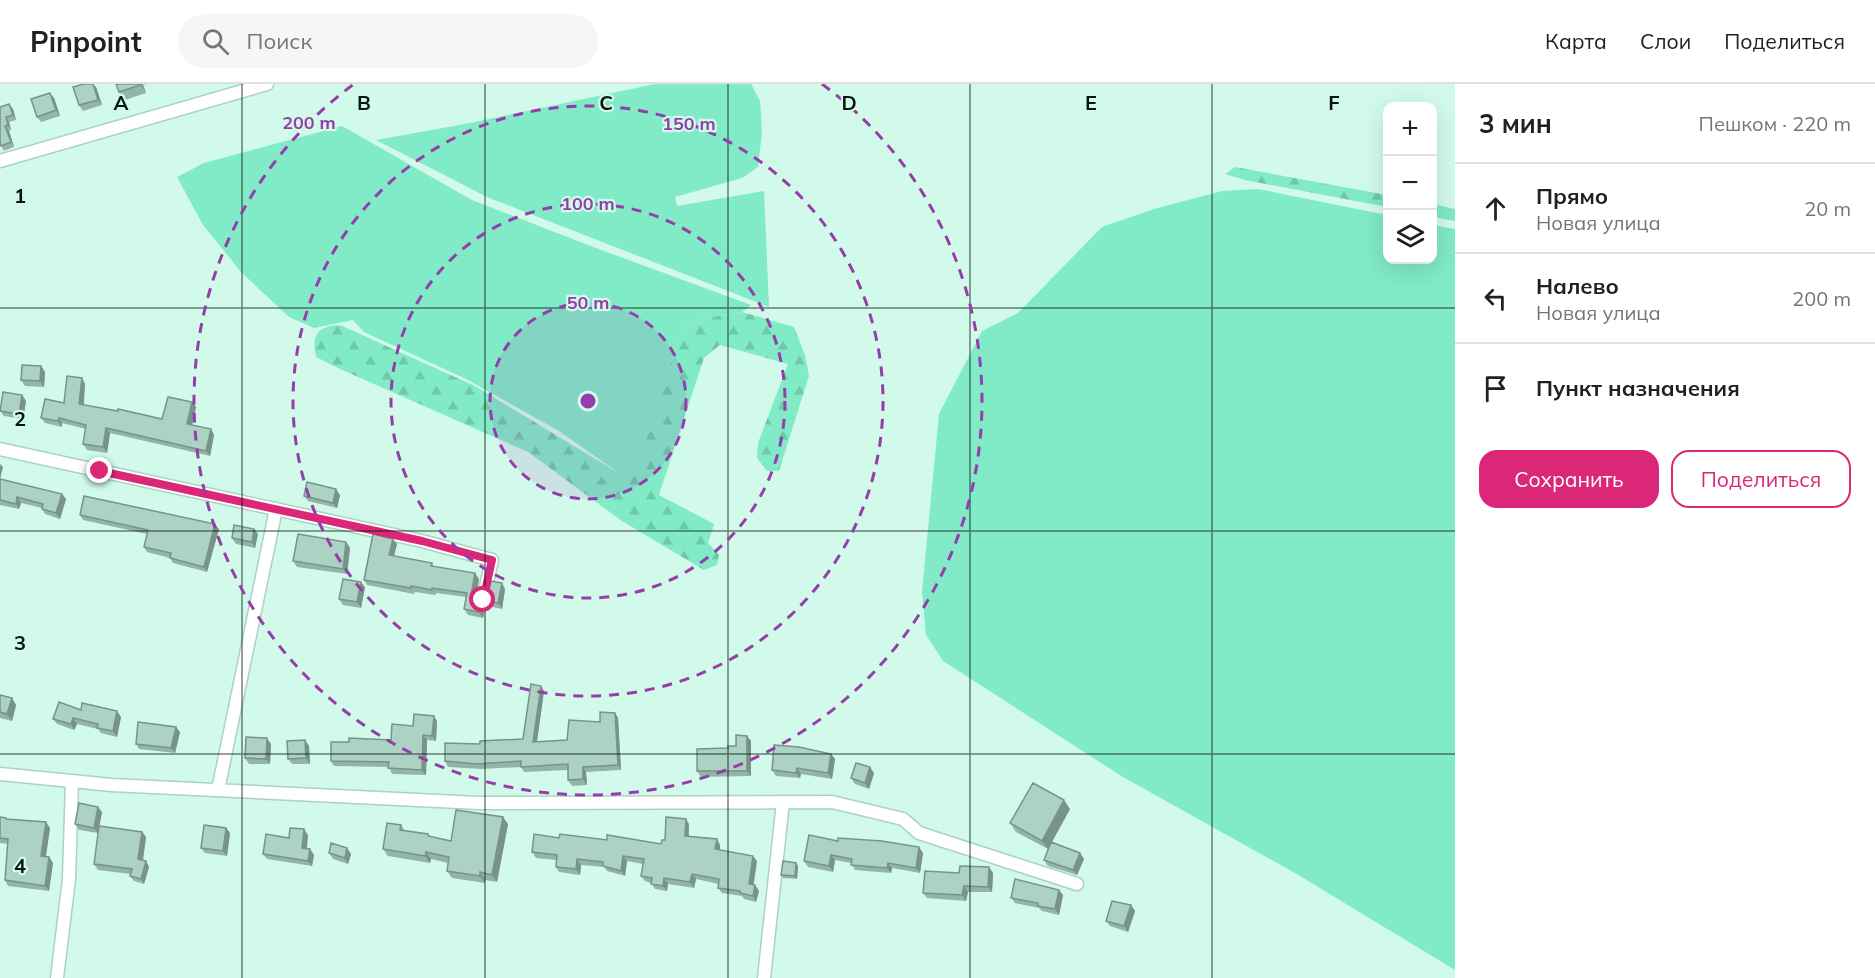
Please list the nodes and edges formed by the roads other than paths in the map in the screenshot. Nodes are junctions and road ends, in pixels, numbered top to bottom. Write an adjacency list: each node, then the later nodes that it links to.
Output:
1 (267, 84): 2 (street)
2 (0, 161)
3 (0, 449): 4 (street)
4 (276, 509): 5 (street); 8 (street)
5 (483, 600)
6 (0, 774): 7 (street)
7 (72, 781): 8 (street); 11 (street)
8 (218, 790): 9 (street)
9 (783, 802): 10 (street); 12 (street)
10 (1077, 884)
11 (57, 978)
12 (764, 978)

